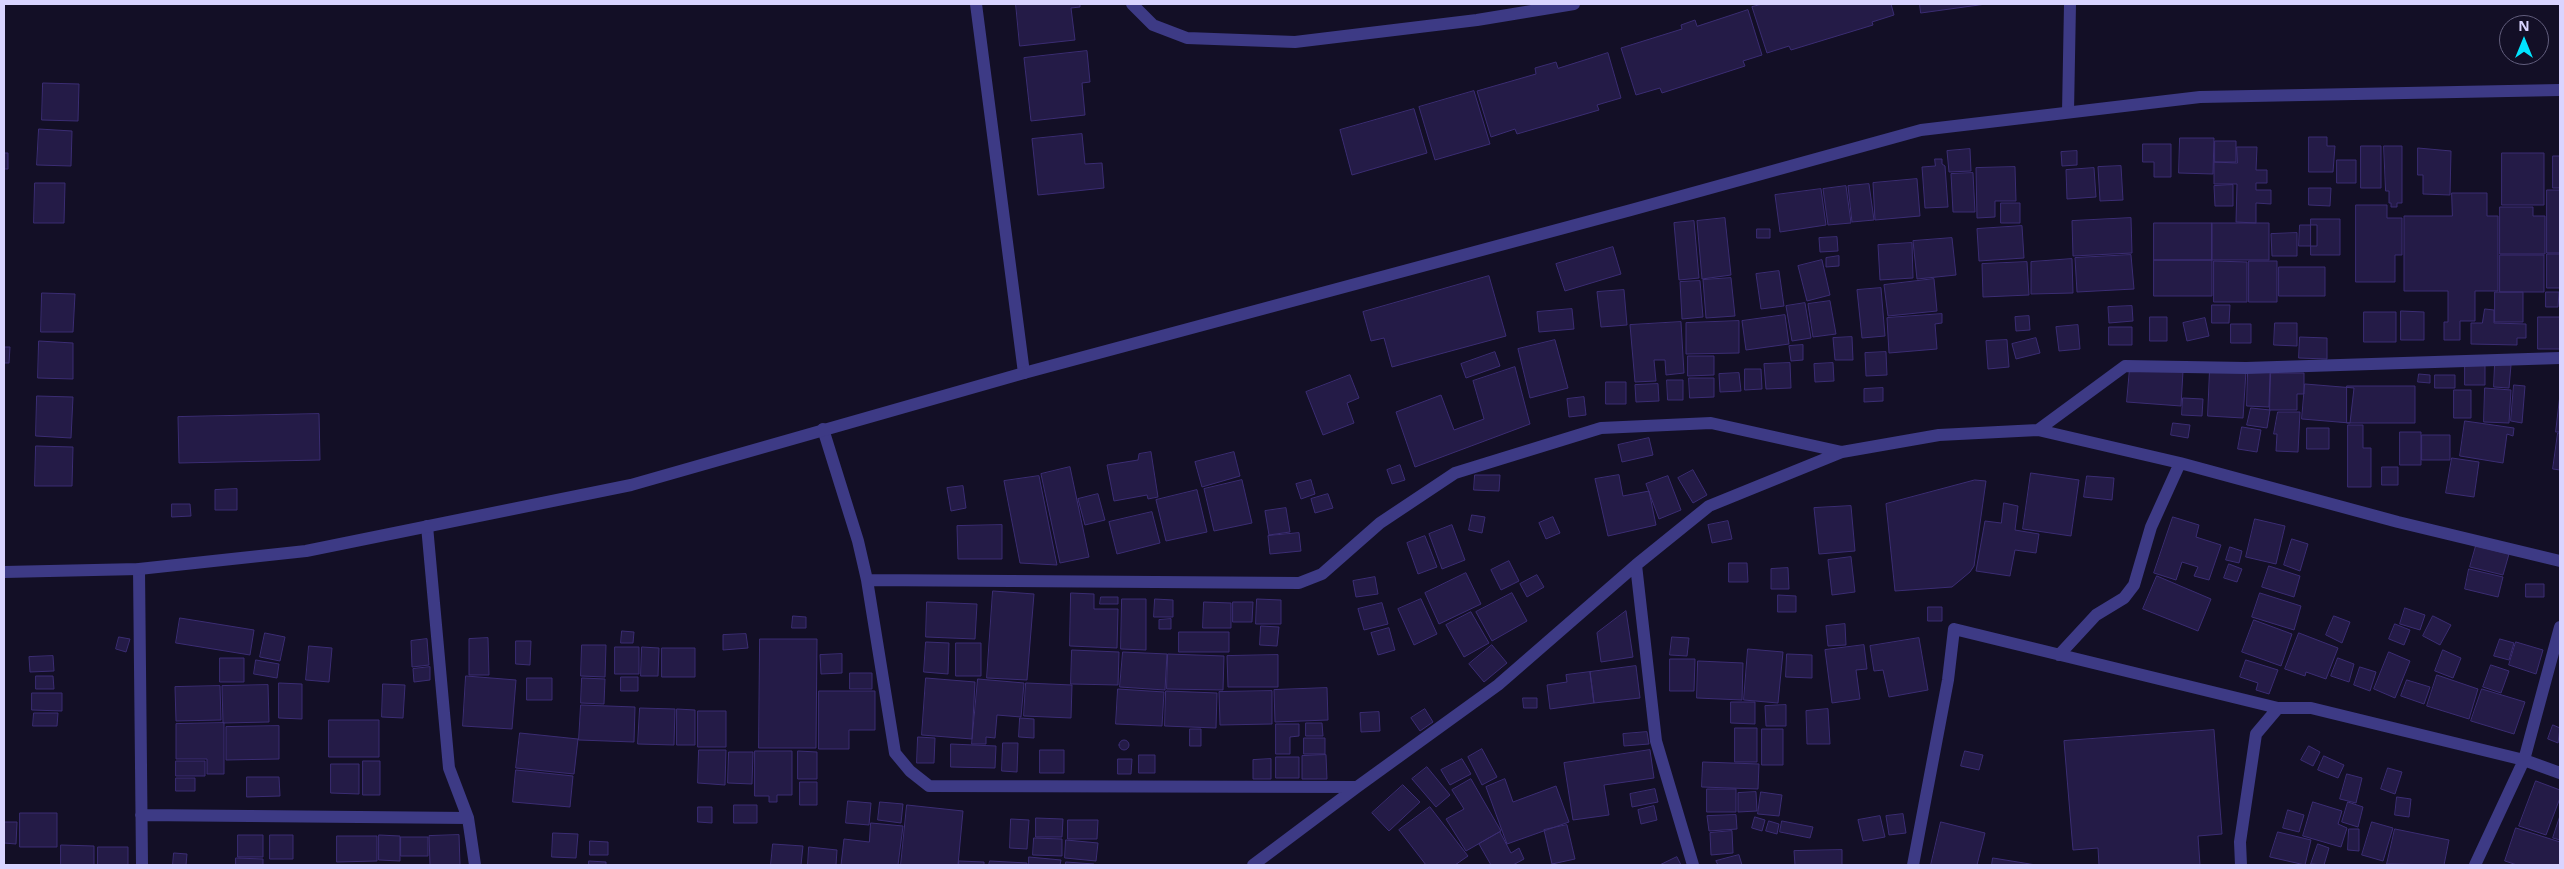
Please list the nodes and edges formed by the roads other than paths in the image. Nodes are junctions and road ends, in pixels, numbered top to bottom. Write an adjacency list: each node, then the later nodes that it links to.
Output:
1 (976, 4): 8 (street)
2 (1132, 4): 3 (street)
3 (1574, 4)
4 (2070, 4): 6 (street)
5 (2560, 90): 6 (street)
6 (2068, 112): 8 (street)
7 (2560, 358): 10 (street)
8 (1024, 373): 9 (street)
9 (823, 429): 13 (street); 18 (street)
10 (2038, 430): 11 (street); 12 (street)
11 (1842, 452): 15 (street); 18 (street)
12 (2180, 463): 14 (street); 20 (street)
13 (426, 526): 16 (street); 26 (street)
14 (2560, 561)
15 (1636, 565): 24 (street); 30 (street)
16 (139, 569): 17 (street); 25 (street)
17 (4, 572)
18 (867, 580): 24 (street)
19 (2560, 627): 22 (street)
20 (2059, 655): 21 (street); 31 (street)
21 (2278, 708): 22 (street); 32 (street)
22 (2524, 760): 23 (street); 33 (street)
23 (2560, 773)
24 (1357, 787): 29 (street)
25 (140, 815): 26 (street); 27 (street)
26 (468, 818): 28 (street)
27 (142, 865)
28 (475, 865)
29 (1254, 865)
30 (1693, 865)
31 (1913, 865)
32 (2241, 865)
33 (2475, 865)

